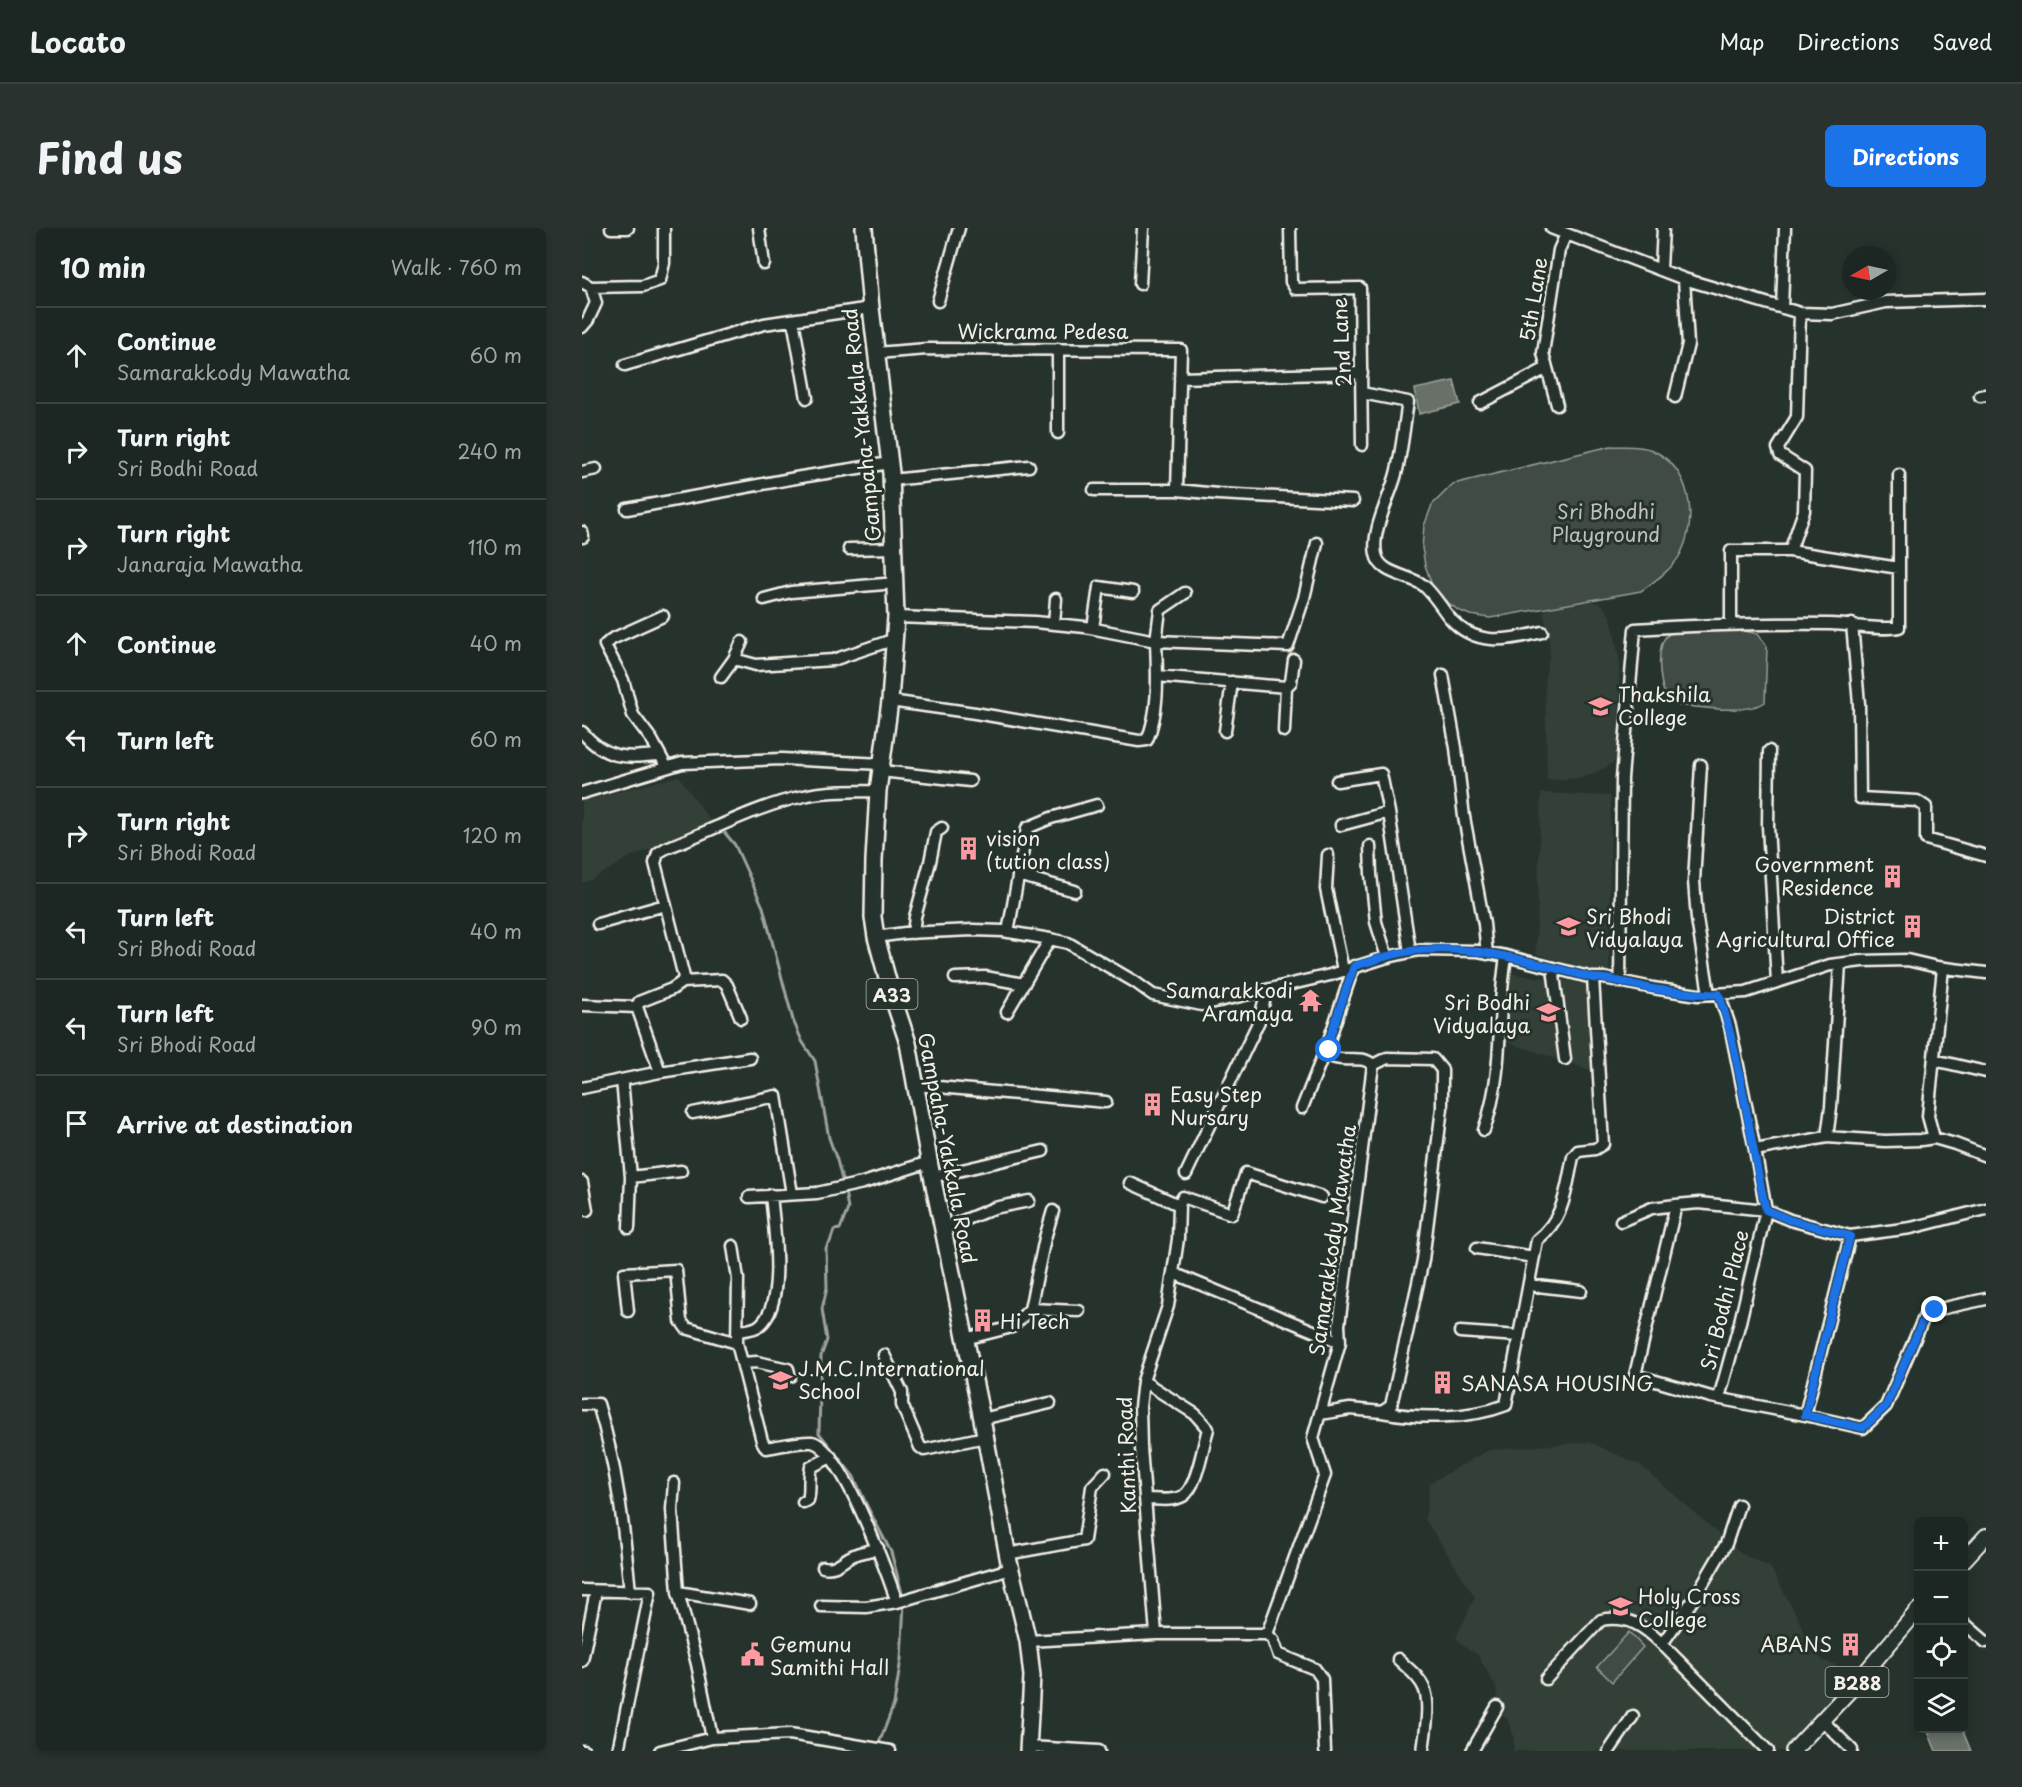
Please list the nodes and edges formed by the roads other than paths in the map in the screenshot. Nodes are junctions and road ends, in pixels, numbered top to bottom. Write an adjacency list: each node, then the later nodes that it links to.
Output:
1 (611, 228): 2 (street)
2 (628, 228)
3 (664, 228): 17 (street)
4 (759, 228): 13 (street)
5 (864, 228): 20 (highway, Gampaha-Yakkala Road / A33)
6 (958, 228): 19 (street)
7 (1143, 228): 16 (street)
8 (1290, 228): 29 (street, 2nd Lane)
9 (1551, 228): 12 (street)
10 (1663, 228): 14 (street)
11 (1785, 228): 21 (street)
12 (1570, 233): 14 (street); 28 (street, 5th Lane)
13 (764, 264)
14 (1660, 269): 15 (street)
15 (1684, 279): 21 (street); 32 (street)
16 (1140, 284)
17 (586, 285): 24 (street)
18 (1986, 299): 22 (street)
19 (938, 301)
20 (871, 308): 23 (street); 26 (highway, Gampaha-Yakkala Road / A33)
21 (1782, 308): 22 (street)
22 (1800, 313): 51 (street)
23 (793, 320): 27 (street); 33 (street)
24 (582, 327)
25 (1058, 349): 26 (street, Wickrama Pedesa); 30 (street, Wickrama Pedesa); 36 (street)
26 (876, 353): 38 (highway, Gampaha-Yakkala Road / A33)
27 (625, 365)
28 (1547, 368): 34 (street); 35 (street, 5th Lane)
29 (1362, 373): 30 (street); 31 (street, 2nd Lane)
30 (1180, 378): 45 (street)
31 (1362, 393): 37 (street, 2nd Lane); 64 (street)
32 (1675, 397)
33 (807, 398)
34 (1480, 404)
35 (1557, 405)
36 (1058, 434)
37 (1362, 445)
38 (890, 463): 43 (highway, Gampaha-Yakkala Road / A33); 47 (street)
39 (1029, 466): 43 (street)
40 (596, 469): 41 (street)
41 (582, 472)
42 (1899, 475): 52 (street)
43 (891, 480): 49 (highway, Gampaha-Yakkala Road / A33)
44 (1094, 490): 45 (street)
45 (1177, 490): 46 (street)
46 (1353, 501)
47 (627, 509)
48 (1317, 543): 66 (street)
49 (894, 548): 50 (street); 53 (highway, Gampaha-Yakkala Road / A33)
50 (849, 549)
51 (1790, 551): 52 (street); 61 (street)
52 (1899, 568): 62 (street)
53 (896, 583): 56 (street); 59 (highway, Gampaha-Yakkala Road / A33)
54 (1133, 592): 63 (street)
55 (1185, 593): 66 (street)
56 (764, 599)
57 (1056, 599): 60 (street)
58 (663, 616): 80 (street)
59 (896, 616): 60 (street); 65 (highway, Gampaha-Yakkala Road / A33)
60 (1054, 624): 63 (street)
61 (1731, 624): 62 (street); 116 (street)
62 (1852, 624): 94 (street)
63 (1093, 628): 66 (street)
64 (1542, 632)
65 (895, 639): 68 (street); 75 (highway, Gampaha-Yakkala Road / A33)
66 (1156, 641): 71 (street)
67 (742, 642): 68 (street)
68 (734, 658): 72 (street)
69 (1294, 660): 74 (street)
70 (1443, 675): 104 (street)
71 (1157, 676): 73 (street); 75 (street)
72 (721, 677)
73 (1232, 682): 74 (street); 76 (street)
74 (1286, 687): 77 (street)
75 (890, 701): 83 (highway, Gampaha-Yakkala Road / A33)
76 (1225, 731)
77 (1284, 731)
78 (582, 732): 80 (street)
79 (1769, 751): 117 (street)
80 (659, 755): 82 (street)
81 (1701, 765): 120 (street)
82 (666, 766): 83 (street); 87 (street)
83 (881, 768): 84 (street); 86 (highway, Gampaha-Yakkala Road / A33)
84 (969, 781)
85 (1337, 781): 89 (street)
86 (878, 791): 97 (street); 101 (highway, Gampaha-Yakkala Road / A33)
87 (582, 793)
88 (1097, 805): 95 (street)
89 (1389, 812): 90 (street); 103 (street)
90 (1341, 825)
91 (942, 828): 100 (street)
92 (1370, 846): 106 (street)
93 (1328, 855): 111 (street)
94 (1986, 856)
95 (1018, 875): 96 (street); 99 (street)
96 (1075, 891)
97 (665, 905): 98 (street); 115 (street)
98 (598, 924)
99 (1008, 932): 100 (street); 102 (street)
100 (913, 933): 101 (street)
101 (876, 937): 133 (highway, Gampaha-Yakkala Road / A33)
102 (1050, 939): 118 (street); 119 (street)
103 (1410, 952): 104 (street); 106 (street)
104 (1487, 954): 105 (street)
105 (1506, 956): 109 (street); 138 (street)
106 (1387, 957): 108 (street)
107 (1840, 964): 110 (street); 117 (street); 139 (street)
108 (1354, 966): 111 (street); 125 (street)
109 (1554, 968): 114 (street); 127 (street)
110 (1942, 968): 112 (street); 128 (street)
111 (1343, 970): 119 (street)
112 (1986, 974)
113 (955, 978): 118 (street)
114 (1593, 978): 116 (street); 168 (street)
115 (682, 982): 122 (street); 124 (street)
116 (1620, 982): 120 (street)
117 (1777, 982): 120 (street)
118 (1024, 984): 123 (street)
119 (1267, 990): 146 (street)
120 (1714, 994): 141 (street)
121 (582, 1005): 122 (street)
122 (638, 1007): 130 (street)
123 (1007, 1012)
124 (741, 1018)
125 (1329, 1040): 129 (street); 136 (street)
126 (750, 1058): 130 (street)
127 (1565, 1059)
128 (1934, 1060): 131 (street); 140 (street)
129 (1373, 1065): 180 (street, Samarakkody Mawatha); 189 (street)
130 (660, 1072): 132 (street)
131 (1986, 1072)
132 (622, 1080): 134 (street); 147 (street)
133 (916, 1085): 135 (street); 144 (highway, Gampaha-Yakkala Road / A33)
134 (582, 1088)
135 (1106, 1102)
136 (1302, 1107)
137 (693, 1113): 151 (street)
138 (1484, 1130)
139 (1827, 1137): 140 (street); 141 (street)
140 (1934, 1138): 143 (street)
141 (1755, 1150): 160 (street)
142 (1044, 1151): 148 (street)
143 (1986, 1156)
144 (929, 1162): 148 (highway, Gampaha-Yakkala Road / A33); 151 (street)
145 (681, 1171): 147 (street)
146 (1186, 1174)
147 (631, 1177): 163 (street)
148 (932, 1178): 164 (highway, Gampaha-Yakkala Road / A33)
149 (582, 1182): 159 (street)
150 (1130, 1183): 156 (street)
151 (792, 1194): 152 (street)
152 (771, 1195): 153 (street); 176 (street)
153 (749, 1197)
154 (1322, 1197): 156 (street)
155 (1029, 1201): 164 (street)
156 (1179, 1205): 169 (street, Kanthi Road)
157 (1676, 1205): 160 (street); 162 (street); 186 (street)
158 (1986, 1209): 165 (street)
159 (587, 1210)
160 (1766, 1210): 165 (street); 186 (street, Sri Bodhi Place)
161 (1053, 1211): 173 (street)
162 (1621, 1221)
163 (629, 1228)
164 (943, 1229): 179 (highway, Gampaha-Yakkala Road / A33)
165 (1850, 1236): 191 (street)
166 (733, 1246): 176 (street)
167 (1477, 1248): 168 (street)
168 (1534, 1257): 170 (street)
169 (1173, 1273): 180 (street); 185 (street, Kanthi Road)
170 (1529, 1285): 171 (street); 178 (street)
171 (1581, 1291)
172 (1986, 1299): 191 (street)
173 (1030, 1309): 175 (street); 179 (street)
174 (628, 1311): 181 (street)
175 (1079, 1311)
176 (738, 1331): 181 (street)
177 (1460, 1332): 178 (street)
178 (1519, 1336): 189 (street)
179 (965, 1339): 192 (highway, Gampaha-Yakkala Road / A33)
180 (1340, 1342): 190 (street, Samarakkody Mawatha)
181 (737, 1343): 183 (street)
182 (884, 1355): 193 (street)
183 (742, 1364): 184 (street); 194 (street)
184 (790, 1376)
185 (1143, 1381): 197 (street, Kanthi Road); 197 (street)
186 (1719, 1398): 191 (street)
187 (1050, 1403): 192 (street)
188 (582, 1404): 207 (street)
189 (1382, 1412): 190 (street)
190 (1320, 1414): 215 (street, Samarakkody Mawatha)
191 (1805, 1415)
192 (982, 1419): 193 (highway, Gampaha-Yakkala Road / A33)
193 (985, 1437): 203 (highway, Gampaha-Yakkala Road / A33)
194 (831, 1457): 198 (street); 201 (street)
195 (1105, 1473): 203 (street)
196 (674, 1483): 208 (street)
197 (1145, 1499): 214 (street, Kanthi Road)
198 (803, 1502)
199 (1739, 1505): 218 (street)
200 (1986, 1536): 202 (main road)
201 (878, 1548): 204 (street); 209 (street)
202 (1968, 1556)
203 (1009, 1562): 209 (street); 216 (highway, Gampaha-Yakkala Road / A33)
204 (823, 1567)
205 (582, 1590): 206 (street)
206 (596, 1591): 207 (street); 220 (street)
207 (630, 1592): 229 (street)
208 (678, 1592): 210 (street); 225 (street)
209 (897, 1602): 211 (street)
210 (750, 1604)
211 (821, 1606)
212 (1914, 1615): 224 (main road, B288)
213 (1966, 1625): 217 (street)
214 (1156, 1634): 215 (street); 216 (street)
215 (1267, 1634): 233 (street)
216 (1028, 1641): 227 (highway, Gampaha-Yakkala Road / A33)
217 (1986, 1642)
218 (1662, 1644): 221 (street); 237 (street)
219 (1398, 1659): 234 (street)
220 (582, 1661)
221 (1546, 1679)
222 (1497, 1707): 235 (street)
223 (1633, 1716): 236 (street)
224 (1822, 1720): 228 (street); 238 (main road, B288)
225 (712, 1738): 226 (street); 230 (street)
226 (867, 1749): 231 (street)
227 (1028, 1749): 232 (street)
228 (1852, 1750)
229 (618, 1751)
230 (660, 1751)
231 (890, 1751)
232 (1099, 1751)
233 (1325, 1751)
234 (1423, 1751)
235 (1472, 1751)
236 (1609, 1751)
237 (1768, 1751)
238 (1793, 1751)

